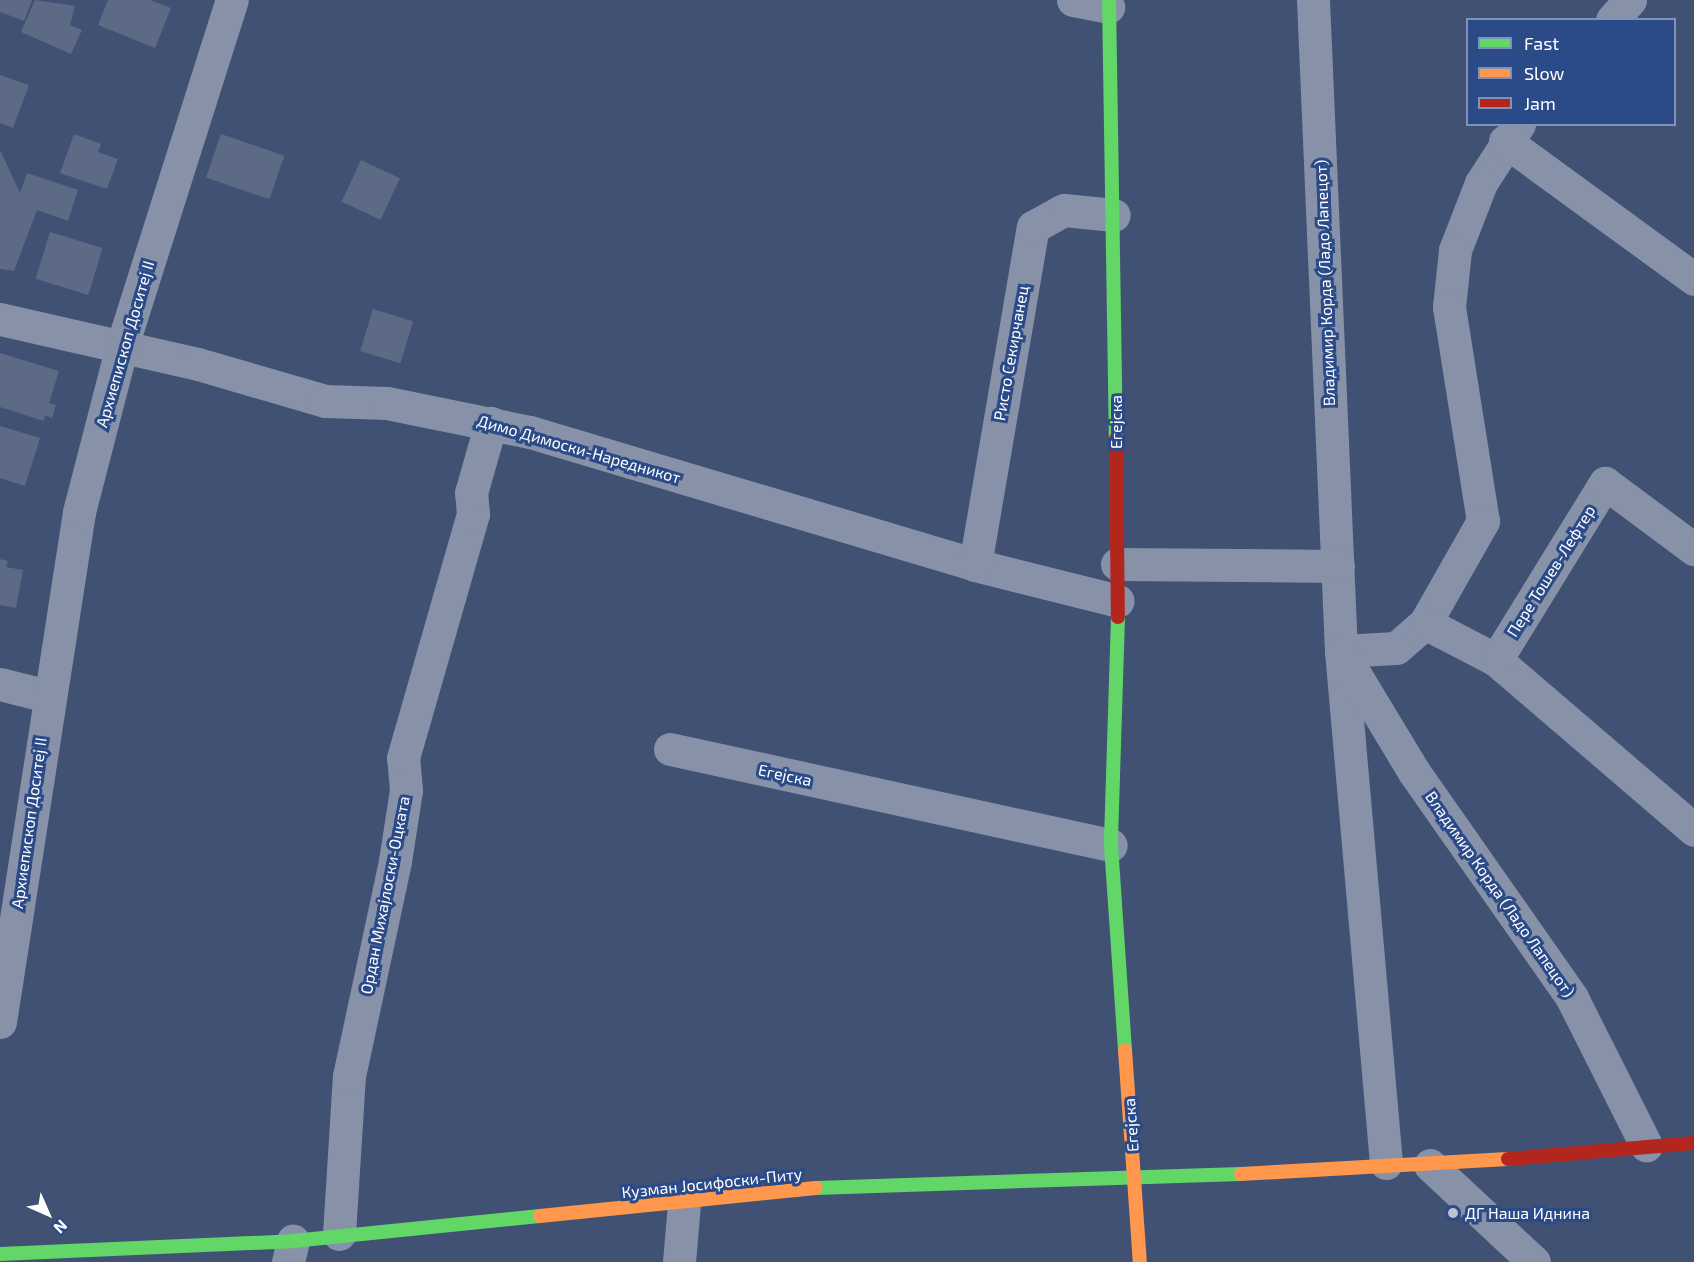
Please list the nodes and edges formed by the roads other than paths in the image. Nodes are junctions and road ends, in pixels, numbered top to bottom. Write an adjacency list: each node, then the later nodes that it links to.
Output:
1 (232, 0): 11 (street, Архиепископ Доситеј II)
2 (1073, 0): 5 (street)
3 (1313, 0): 16 (street, Владимир Корда (Ладо Лапецот))
4 (1630, 0): 6 (street)
5 (1109, 3): 8 (street, Егејска)
6 (1614, 18)
7 (1511, 133): 9 (street); 18 (street)
8 (1114, 215): 14 (street, Егејска); 15 (street, Ристо Секирчанец)
9 (1694, 279)
10 (0, 319): 11 (street, Димо Димоски-Наредникот)
11 (122, 346): 12 (street, Димо Димоски-Наредникот); 22 (street, Архиепископ Доситеј II)
12 (491, 423): 15 (street, Димо Димоски-Наредникот); 33 (street, Ордан Михајлоски-Оцката)
13 (1694, 549): 20 (street, Пере Тошев-Лефтер)
14 (1117, 564): 16 (street); 17 (street, Егејска)
15 (975, 565): 17 (street, Димо Димоски-Наредникот)
16 (1338, 566): 19 (street, Владимир Корда (Ладо Лапецот))
17 (1118, 601): 25 (street, Егејска)
18 (1425, 622): 19 (street); 20 (street)
19 (1341, 651): 28 (street, Владимир Корда (Ладо Лапецот)); 29 (street, Владимир Корда (Ладо Лапецот))
20 (1496, 660): 24 (street)
21 (0, 684): 22 (street)
22 (47, 696): 26 (street, Архиепископ Доситеј II)
23 (670, 749): 25 (street, Егејска)
24 (1694, 830)
25 (1111, 845): 31 (street, Егејска)
26 (0, 1022)
27 (1694, 1143): 28 (street, Кузман Јосифоски-Питу)
28 (1646, 1145): 30 (street, Кузман Јосифоски-Питу)
29 (1386, 1163): 30 (street, Кузман Јосифоски-Питу); 31 (street, Кузман Јосифоски-Питу)
30 (1430, 1165): 38 (street)
31 (1134, 1176): 32 (street, Кузман Јосифоски-Питу); 37 (street, Егејска)
32 (684, 1204): 33 (street, Кузман Јосифоски-Питу); 36 (street)
33 (339, 1234): 35 (street, Кузман Јосифоски-Питу)
34 (0, 1254): 35 (street, Кузман Јосифоски-Питу)
35 (291, 1255)
36 (679, 1262)
37 (1140, 1262)
38 (1534, 1262)

